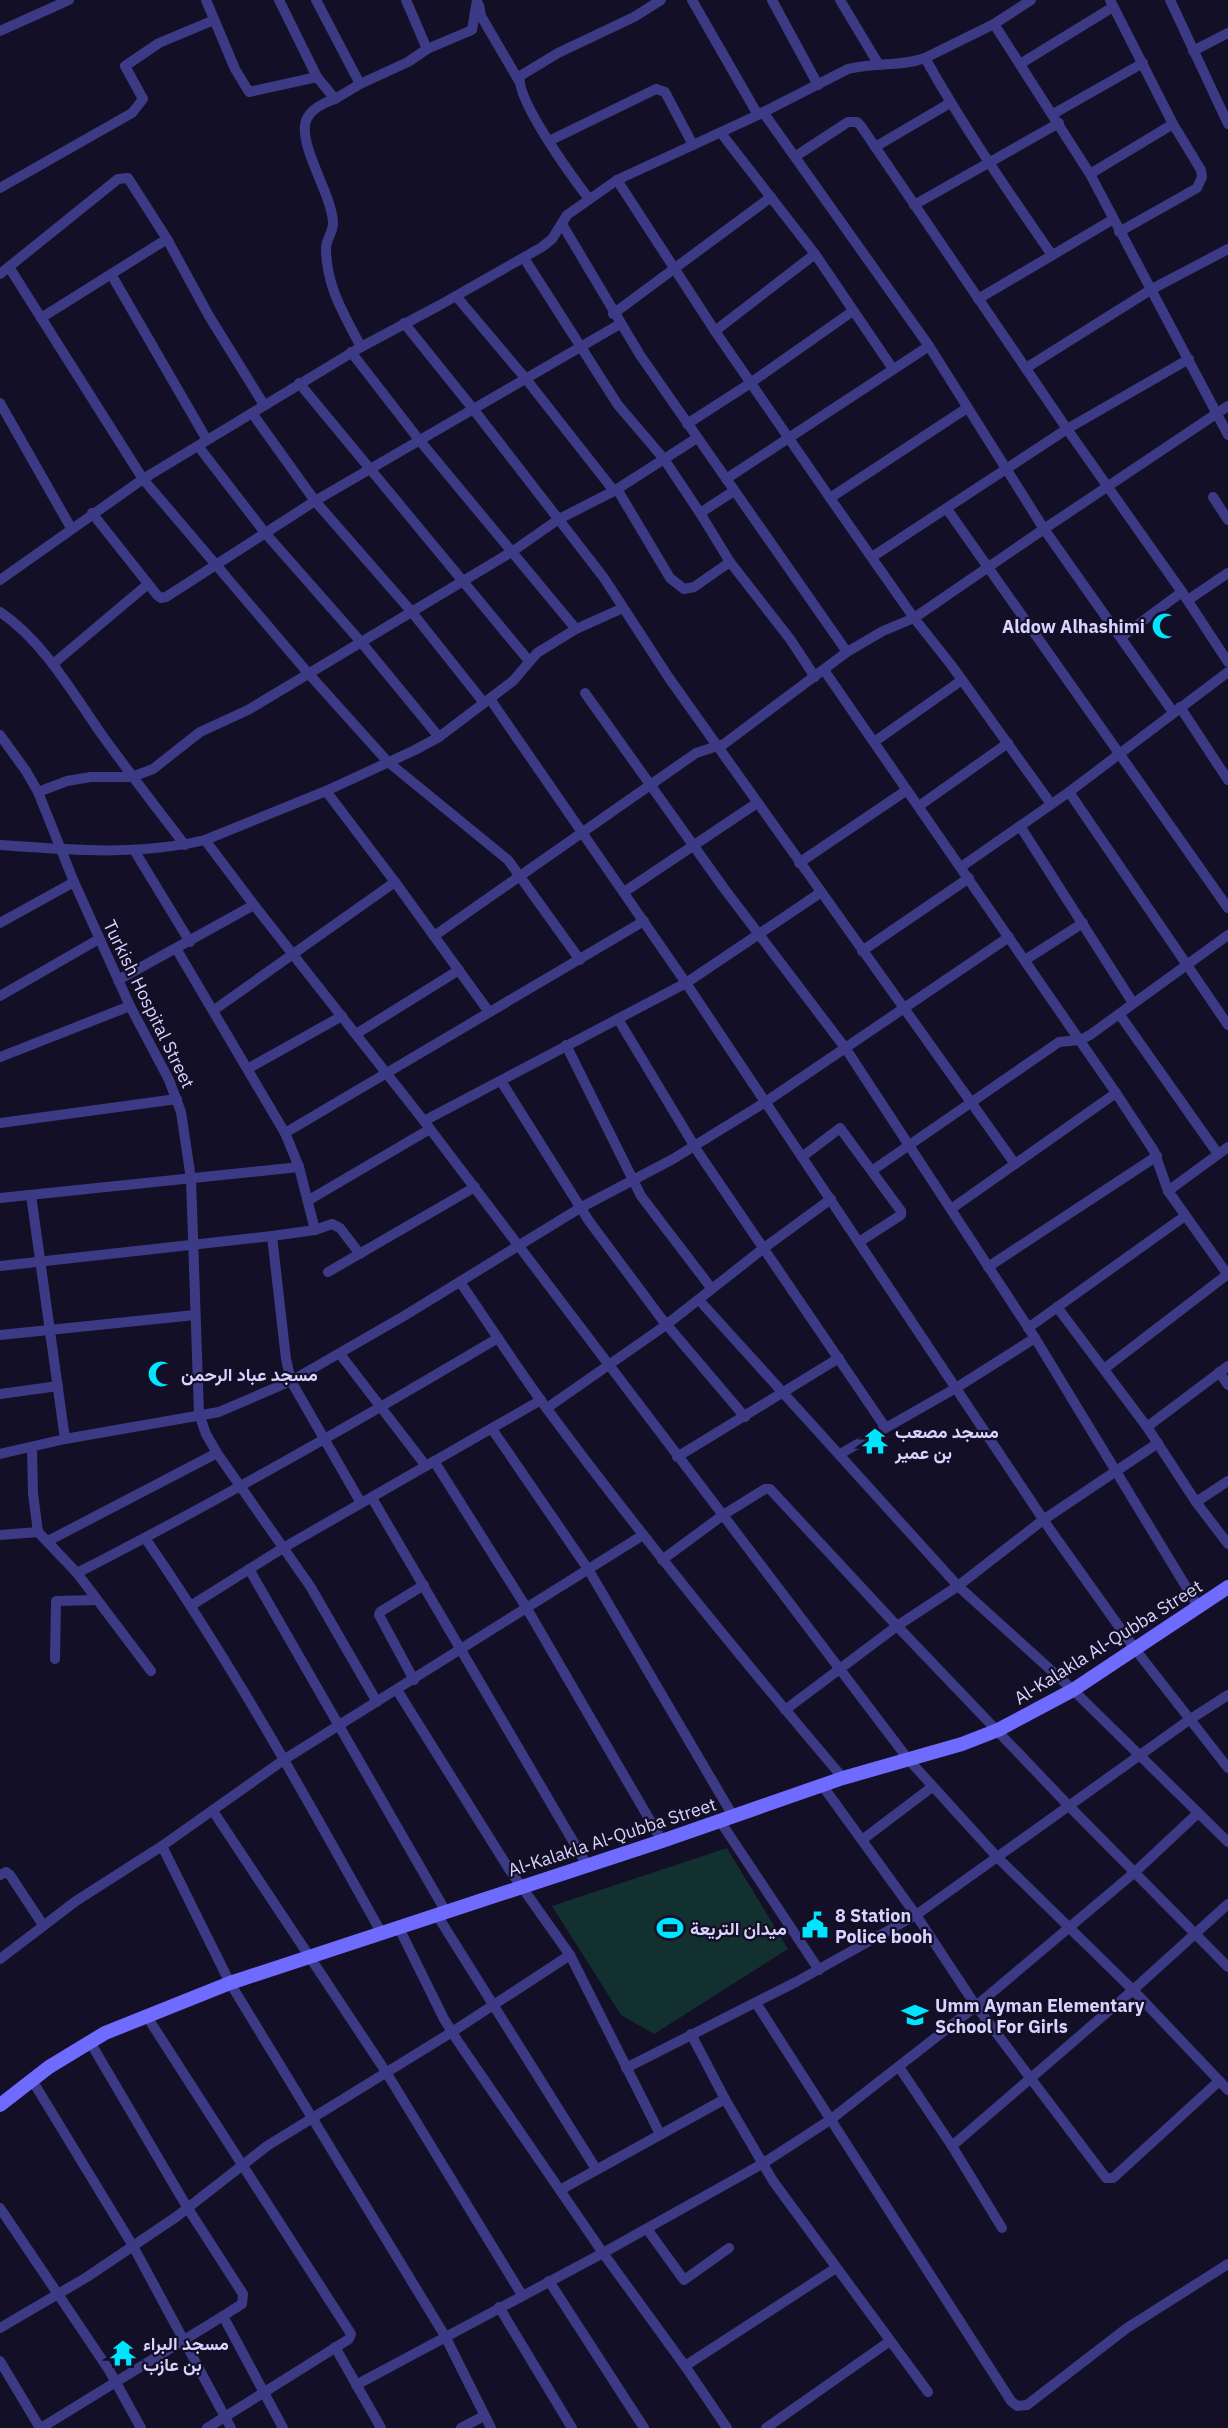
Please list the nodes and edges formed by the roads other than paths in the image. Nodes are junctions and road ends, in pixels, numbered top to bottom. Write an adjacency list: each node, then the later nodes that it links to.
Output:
1 (69, 0): 16 (street)
2 (206, 0): 14 (street)
3 (279, 0): 24 (street)
4 (316, 0): 26 (street)
5 (406, 0): 18 (street)
6 (477, 0): 18 (street); 25 (street)
7 (660, 0): 25 (street)
8 (692, 0): 30 (street)
9 (771, 0): 27 (street)
10 (840, 0): 23 (street)
11 (1031, 0): 15 (street)
12 (1170, 0): 19 (street)
13 (1112, 4): 21 (street); 22 (street)
14 (214, 20): 24 (street); 42 (street)
15 (994, 24): 20 (street); 22 (street)
16 (0, 32)
17 (1228, 33): 19 (street)
18 (427, 49): 26 (street)
19 (1193, 51): 33 (street)
20 (925, 57): 23 (street); 29 (street)
21 (1143, 63): 31 (street); 32 (street)
22 (1020, 64): 31 (street)
23 (879, 65): 27 (street)
24 (317, 77): 28 (street)
25 (519, 81): 35 (street)
26 (360, 84): 28 (street)
27 (818, 85): 30 (street)
28 (335, 99): 68 (street)
29 (950, 103): 37 (street); 39 (street)
30 (760, 113): 34 (street); 38 (street)
31 (1056, 118): 39 (street); 40 (street)
32 (1173, 124): 40 (street); 48 (street)
33 (1228, 124)
34 (721, 133): 36 (street); 43 (street)
35 (549, 141): 36 (street); 44 (street)
36 (693, 145): 41 (street)
37 (875, 147): 38 (street); 45 (street)
38 (795, 156): 67 (street)
39 (988, 162): 45 (street); 52 (street)
40 (1090, 174): 46 (street)
41 (617, 180): 44 (street); 54 (street)
42 (0, 188)
43 (771, 197): 51 (street); 54 (street)
44 (589, 199): 47 (street)
45 (914, 205): 59 (street)
46 (1112, 220): 48 (street); 52 (street)
47 (562, 224): 53 (street); 61 (street)
48 (1119, 232): 57 (street)
49 (167, 239): 55 (street); 56 (street); 76 (street)
50 (1228, 249): 57 (street)
51 (815, 254): 60 (street); 65 (street)
52 (1052, 255): 59 (street)
53 (524, 258): 58 (street); 66 (street)
54 (674, 267): 61 (street); 65 (street)
55 (4, 270): 62 (street)
56 (111, 274): 62 (street); 88 (street)
57 (1152, 289): 69 (street); 70 (street)
58 (456, 296): 63 (street); 72 (street)
59 (978, 299): 70 (street)
60 (853, 311): 71 (street); 73 (street)
61 (613, 314): 64 (street)
62 (41, 318): 92 (street)
63 (404, 323): 68 (street); 79 (street)
64 (620, 324): 66 (street); 82 (street)
65 (715, 331): 73 (street)
66 (581, 346): 72 (street); 89 (street)
67 (929, 346): 71 (street); 78 (street)
68 (356, 350): 74 (street); 87 (street)
69 (1189, 358): 81 (street); 83 (street)
70 (1026, 368): 83 (street)
71 (893, 369): 85 (street)
72 (526, 379): 79 (street); 95 (street)
73 (751, 382): 82 (street); 85 (street)
74 (299, 383): 76 (street); 91 (street)
75 (0, 403): 105 (street)
76 (264, 405): 80 (street)
77 (1228, 406): 81 (street)
78 (967, 408): 90 (street); 98 (street)
79 (474, 410): 87 (street); 103 (street)
80 (252, 413): 88 (street); 99 (street)
81 (1215, 414): 84 (street); 94 (street)
82 (687, 424): 86 (street)
83 (1067, 429): 90 (street); 94 (street)
84 (1228, 435)
85 (790, 437): 93 (street); 98 (street)
86 (697, 438): 89 (street); 93 (street)
87 (420, 441): 91 (street); 108 (street)
88 (203, 443): 92 (street); 107 (street)
89 (664, 459): 95 (street); 102 (street)
90 (1006, 468): 100 (street); 106 (street)
91 (369, 469): 99 (street); 115 (street)
92 (143, 479): 101 (street); 111 (street)
93 (726, 479): 96 (street)
94 (1109, 485): 106 (street); 117 (street)
95 (615, 490): 103 (street); 110 (street)
96 (734, 491): 102 (street); 125 (street)
97 (1213, 497): 104 (street)
98 (830, 498): 109 (street)
99 (315, 501): 107 (street); 119 (street)
100 (947, 509): 109 (street); 112 (street)
101 (93, 513): 105 (street); 116 (street)
102 (700, 513): 110 (street)
103 (559, 519): 108 (street); 118 (street)
104 (1228, 520)
105 (71, 528): 114 (street)
106 (1044, 529): 112 (street); 123 (street)
107 (266, 534): 111 (street); 124 (street)
108 (513, 551): 115 (street); 122 (street)
109 (872, 557): 121 (street)
110 (729, 562): 130 (street)
111 (216, 566): 116 (street); 131 (street)
112 (989, 566): 121 (street); 141 (street)
113 (1228, 573): 117 (street)
114 (0, 580)
115 (462, 582): 119 (street); 126 (street)
116 (148, 584): 128 (street)
117 (1185, 596): 123 (street); 127 (street)
118 (623, 608): 122 (street); 140 (street)
119 (411, 611): 124 (street); 134 (street)
120 (0, 612): 128 (street)
121 (914, 618): 125 (street); 132 (street)
122 (576, 629): 126 (street)
123 (1121, 637): 135 (street)
124 (361, 642): 131 (street); 137 (street)
125 (848, 652): 130 (street)
126 (529, 661): 134 (street)
127 (1228, 662)
128 (53, 664): 143 (street)
129 (1228, 672): 135 (street)
130 (820, 673): 138 (street); 140 (street)
131 (308, 674): 142 (street); 143 (street)
132 (962, 680): 138 (street); 139 (street)
133 (585, 693): 145 (street)
134 (487, 701): 137 (street); 154 (street)
135 (1176, 710): 141 (street); 144 (street)
136 (0, 735): 148 (street, Turkish Hospital Street)
137 (439, 737): 142 (street)
138 (874, 742): 146 (street)
139 (1008, 743): 151 (street); 152 (street)
140 (717, 747): 145 (street); 150 (street)
141 (1120, 753): 149 (street); 170 (street)
142 (388, 762): 147 (street); 163 (street)
143 (132, 777): 148 (street); 157 (street)
144 (1228, 780)
145 (651, 784): 154 (street); 158 (street)
146 (907, 790): 152 (street); 161 (street)
147 (326, 791): 155 (street); 166 (street)
148 (38, 792): 159 (street, Turkish Hospital Street)
149 (1069, 792): 151 (street); 185 (street)
150 (757, 803): 158 (street); 161 (street)
151 (1051, 804): 153 (street)
152 (919, 806): 162 (street)
153 (1020, 826): 162 (street); 173 (street)
154 (583, 832): 163 (street); 167 (street)
155 (205, 840): 157 (street); 169 (street)
156 (0, 845): 159 (street)
157 (185, 845): 160 (street)
158 (693, 845): 167 (street); 174 (street)
159 (60, 849): 160 (street); 165 (street, Turkish Hospital Street)
160 (134, 850): 179 (street)
161 (799, 863): 168 (street)
162 (961, 867): 164 (street)
163 (522, 876): 176 (street); 183 (street)
164 (969, 878): 177 (street); 181 (street)
165 (74, 882): 172 (street); 178 (street, Turkish Hospital Street)
166 (395, 882): 176 (street); 182 (street)
167 (624, 892): 171 (street)
168 (820, 893): 174 (street); 181 (street)
169 (254, 905): 179 (street); 182 (street)
170 (1228, 908)
171 (644, 921): 183 (street); 188 (street)
172 (0, 923)
173 (1083, 923): 184 (street); 190 (street)
174 (758, 934): 188 (street); 202 (street)
175 (1228, 935): 185 (street)
176 (434, 936): 186 (street)
177 (1009, 937): 184 (street); 192 (street)
178 (99, 939): 187 (street, Turkish Hospital Street); 189 (street)
179 (190, 942): 180 (street)
180 (177, 950): 187 (street); 193 (street)
181 (862, 951): 192 (street)
182 (293, 955): 193 (street); 196 (street)
183 (580, 960): 194 (street)
184 (1025, 960): 200 (street)
185 (1186, 965): 190 (street); 198 (street)
186 (459, 970): 194 (street); 199 (street)
187 (118, 980): 191 (street, Turkish Hospital Street)
188 (686, 983): 197 (street); 209 (street)
189 (0, 996)
190 (1133, 1003): 195 (street)
191 (130, 1006): 203 (street); 208 (street, Turkish Hospital Street)
192 (904, 1009): 202 (street); 210 (street)
193 (214, 1010): 204 (street)
194 (489, 1012): 205 (street)
195 (1120, 1015): 200 (street); 217 (street)
196 (342, 1016): 199 (street); 204 (street)
197 (618, 1018): 201 (street); 214 (street)
198 (1228, 1025)
199 (356, 1034): 205 (street)
200 (1080, 1040): 207 (street); 210 (street)
201 (566, 1045): 206 (street); 224 (street)
202 (846, 1049): 209 (street); 215 (street)
203 (0, 1057)
204 (249, 1068): 213 (street)
205 (385, 1073): 212 (street); 213 (street)
206 (501, 1081): 212 (street); 231 (street)
207 (1116, 1093): 218 (street); 220 (street)
208 (177, 1099): 211 (street); 223 (street, Turkish Hospital Street)
209 (765, 1103): 214 (street); 219 (street)
210 (971, 1104): 215 (street); 220 (street)
211 (0, 1123)
212 (427, 1125): 225 (street); 230 (street)
213 (285, 1133): 221 (street)
214 (693, 1145): 224 (street); 239 (street)
215 (910, 1145): 222 (street); 232 (street)
216 (1228, 1147): 217 (street)
217 (1218, 1154): 226 (street)
218 (1157, 1156): 226 (street); 243 (street)
219 (802, 1157): 222 (street); 229 (street)
220 (1015, 1164): 232 (street)
221 (299, 1167): 223 (street); 230 (street)
222 (873, 1170): 236 (street)
223 (191, 1179): 227 (street); 237 (street, Turkish Hospital Street)
224 (632, 1179): 231 (street); 247 (street)
225 (475, 1187): 238 (street); 240 (street)
226 (1168, 1191): 233 (street)
227 (31, 1195): 228 (street); 241 (street)
228 (0, 1198)
229 (831, 1199): 236 (street); 239 (street)
230 (309, 1200): 234 (street)
231 (580, 1208): 238 (street); 251 (street)
232 (951, 1209): 243 (street)
233 (1185, 1216): 245 (street); 249 (street)
234 (315, 1230): 235 (street); 240 (street)
235 (273, 1236): 237 (street); 262 (street)
236 (859, 1242): 265 (street)
237 (194, 1244): 241 (street); 250 (street, Turkish Hospital Street)
238 (519, 1245): 246 (street); 259 (street)
239 (764, 1248): 247 (street); 258 (street)
240 (360, 1254): 244 (street)
241 (39, 1261): 242 (street); 253 (street)
242 (0, 1266)
243 (988, 1268): 252 (street)
244 (328, 1272)
245 (1228, 1275): 261 (street)
246 (460, 1282): 255 (street); 257 (street)
247 (712, 1289): 248 (street)
248 (699, 1300): 251 (street); 266 (street)
249 (1056, 1307): 252 (street); 261 (street)
250 (195, 1315): 253 (street); 270 (street, Turkish Hospital Street)
251 (666, 1325): 259 (street); 271 (street)
252 (1028, 1328): 256 (street)
253 (50, 1329): 254 (street); 264 (street)
254 (0, 1335)
255 (498, 1338): 268 (street); 269 (street)
256 (1035, 1338): 265 (street); 284 (street)
257 (340, 1354): 262 (street); 269 (street)
258 (839, 1358): 266 (street); 272 (street)
259 (608, 1365): 268 (street); 282 (street)
260 (1224, 1369): 263 (street); 273 (street)
261 (1104, 1370): 273 (street)
262 (291, 1381): 270 (street); 276 (street)
263 (1228, 1385)
264 (58, 1386): 267 (street); 275 (street)
265 (956, 1388): 272 (street); 291 (street)
266 (784, 1393): 271 (street); 280 (street)
267 (0, 1394)
268 (544, 1404): 274 (street); 294 (street)
269 (381, 1407): 276 (street); 283 (street)
270 (199, 1414): 275 (street); 279 (street)
271 (745, 1417): 282 (street)
272 (885, 1427): 280 (street)
273 (1147, 1427): 277 (street)
274 (492, 1429): 283 (street); 301 (street)
275 (65, 1439): 278 (street)
276 (325, 1439): 286 (street); 289 (street)
277 (1158, 1443): 284 (street); 288 (street)
278 (32, 1448): 281 (street); 292 (street)
279 (217, 1453): 286 (street); 296 (street)
280 (840, 1454): 304 (street)
281 (0, 1455)
282 (677, 1457): 290 (street)
283 (430, 1463): 287 (street); 308 (street)
284 (1116, 1471): 291 (street); 309 (street)
285 (1228, 1481): 288 (street)
286 (239, 1487): 295 (street); 298 (street)
287 (372, 1498): 289 (street); 303 (street)
288 (1196, 1502): 297 (street)
289 (361, 1503): 298 (street)
290 (723, 1515): 299 (street); 310 (street); 314 (street)
291 (1043, 1520): 304 (street); 311 (street)
292 (38, 1532): 293 (street); 296 (street)
293 (0, 1535)
294 (643, 1535): 299 (street); 301 (street)
295 (146, 1538): 302 (street); 307 (street)
296 (48, 1541): 302 (street)
297 (1228, 1544)
298 (283, 1548): 300 (street); 320 (street)
299 (662, 1560): 321 (street)
300 (249, 1569): 307 (street); 323 (street)
301 (588, 1569): 308 (street); 335 (street)
302 (77, 1573): 306 (street)
303 (424, 1586): 312 (street); 316 (street)
304 (958, 1586): 310 (street); 318 (street)
305 (1228, 1587): 309 (street, Al-Kalakla Al-Qubba Street)
306 (97, 1600): 313 (street); 315 (street)
307 (192, 1605): 326 (street)
308 (526, 1607): 312 (street); 337 (street)
309 (1199, 1608): 311 (street, Al-Kalakla Al-Qubba Street)
310 (897, 1626): 314 (street); 324 (street)
311 (1135, 1648): 318 (street, Al-Kalakla Al-Qubba Street); 322 (street)
312 (462, 1650): 316 (street); 341 (street)
313 (56, 1659)
314 (840, 1668): 321 (street); 327 (street)
315 (150, 1671)
316 (414, 1680): 317 (street)
317 (397, 1690): 320 (street); 344 (street)
318 (1073, 1690): 324 (street, Al-Kalakla Al-Qubba Street); 325 (street)
319 (1228, 1695): 322 (street)
320 (377, 1702): 323 (street)
321 (785, 1710): 329 (street)
322 (1190, 1720): 325 (street); 328 (street)
323 (338, 1726): 326 (street); 346 (street)
324 (998, 1730): 327 (street, Al-Kalakla Al-Qubba Street); 332 (street)
325 (1139, 1756): 332 (street); 334 (street)
326 (285, 1759): 333 (street); 351 (street)
327 (908, 1759): 329 (street, Al-Kalakla Al-Qubba Street); 331 (street)
328 (1228, 1768)
329 (843, 1778): 330 (street, Al-Kalakla Al-Qubba Street)
330 (822, 1785): 335 (street, Al-Kalakla Al-Qubba Street); 336 (street)
331 (932, 1787): 336 (street); 340 (street)
332 (1069, 1806): 340 (street); 342 (street)
333 (213, 1811): 339 (street); 354 (street)
334 (1198, 1813): 338 (street); 342 (street)
335 (727, 1818): 337 (street, Al-Kalakla Al-Qubba Street); 357 (street)
336 (862, 1840): 347 (street)
337 (662, 1841): 341 (street, Al-Kalakla Al-Qubba Street)
338 (1228, 1842)
339 (162, 1846): 348 (street); 358 (street)
340 (998, 1858): 347 (street); 349 (street)
341 (587, 1865): 344 (street, Al-Kalakla Al-Qubba Street)
342 (1135, 1872): 349 (street); 352 (street)
343 (0, 1875): 348 (street)
344 (521, 1886): 346 (street, Al-Kalakla Al-Qubba Street); 353 (street)
345 (1228, 1904): 352 (street)
346 (442, 1913): 350 (street, Al-Kalakla Al-Qubba Street); 361 (street)
347 (915, 1915): 357 (street); 362 (street)
348 (44, 1925): 355 (street)
349 (1069, 1927): 359 (street); 362 (street)
350 (399, 1928): 351 (street, Al-Kalakla Al-Qubba Street); 364 (street)
351 (382, 1934): 354 (street, Al-Kalakla Al-Qubba Street)
352 (1196, 1934): 356 (street); 359 (street)
353 (570, 1955): 361 (street); 368 (street)
354 (309, 1957): 358 (street, Al-Kalakla Al-Qubba Street); 369 (street)
355 (0, 1959)
356 (1228, 1967)
357 (819, 1970): 360 (street)
358 (230, 1983): 363 (street, Al-Kalakla Al-Qubba Street); 376 (street)
359 (1133, 1990): 371 (street); 372 (street)
360 (756, 2003): 365 (street); 377 (street)
361 (492, 2005): 364 (street); 382 (street)
362 (976, 2006): 367 (street); 371 (street)
363 (146, 2015): 366 (street, Al-Kalakla Al-Qubba Street); 380 (street)
364 (452, 2032): 369 (street); 383 (street)
365 (691, 2034): 368 (street); 374 (street)
366 (90, 2042): 370 (street, Al-Kalakla Al-Qubba Street); 384 (street)
367 (899, 2067): 377 (street); 379 (street)
368 (627, 2068): 378 (street)
369 (386, 2072): 376 (street); 395 (street)
370 (32, 2080): 375 (street, Al-Kalakla Al-Qubba Street); 388 (street)
371 (1030, 2080): 372 (street); 379 (street)
372 (1218, 2082): 373 (street)
373 (1228, 2090)
374 (725, 2099): 378 (street); 381 (street)
375 (0, 2105)
376 (313, 2118): 380 (street); 399 (street)
377 (830, 2120): 381 (street); 391 (street)
378 (660, 2134): 382 (street)
379 (952, 2146): 386 (street)
380 (241, 2164): 384 (street); 402 (street)
381 (762, 2164): 387 (street); 392 (street)
382 (596, 2169): 383 (street)
383 (560, 2190): 390 (street)
384 (187, 2207): 388 (street); 397 (street)
385 (0, 2208): 394 (street)
386 (1002, 2228)
387 (647, 2229): 389 (street); 390 (street)
388 (133, 2246): 394 (street); 400 (street)
389 (729, 2248)
390 (603, 2253): 393 (street); 404 (street)
391 (1228, 2264)
392 (836, 2268): 401 (street); 404 (street)
393 (549, 2281): 395 (street); 420 (street)
394 (59, 2294): 398 (street); 405 (street)
395 (522, 2295): 396 (street)
396 (500, 2307): 399 (street); 419 (street)
397 (223, 2316): 400 (street); 407 (street)
398 (0, 2328)
399 (445, 2336): 406 (street); 409 (street)
400 (183, 2341): 405 (street); 410 (street)
401 (890, 2341): 408 (street); 422 (street)
402 (335, 2348): 406 (street); 407 (street)
403 (0, 2361): 411 (street)
404 (685, 2366): 421 (street)
405 (116, 2381): 411 (street); 412 (street)
406 (356, 2385): 416 (street)
407 (264, 2392): 410 (street); 415 (street)
408 (928, 2392)
409 (484, 2416): 417 (street); 418 (street)
410 (225, 2417): 413 (street); 414 (street)
411 (40, 2428)
412 (141, 2428)
413 (207, 2428)
414 (231, 2428)
415 (283, 2428)
416 (381, 2428)
417 (461, 2428)
418 (491, 2428)
419 (572, 2428)
420 (644, 2428)
421 (727, 2428)
422 (766, 2428)

